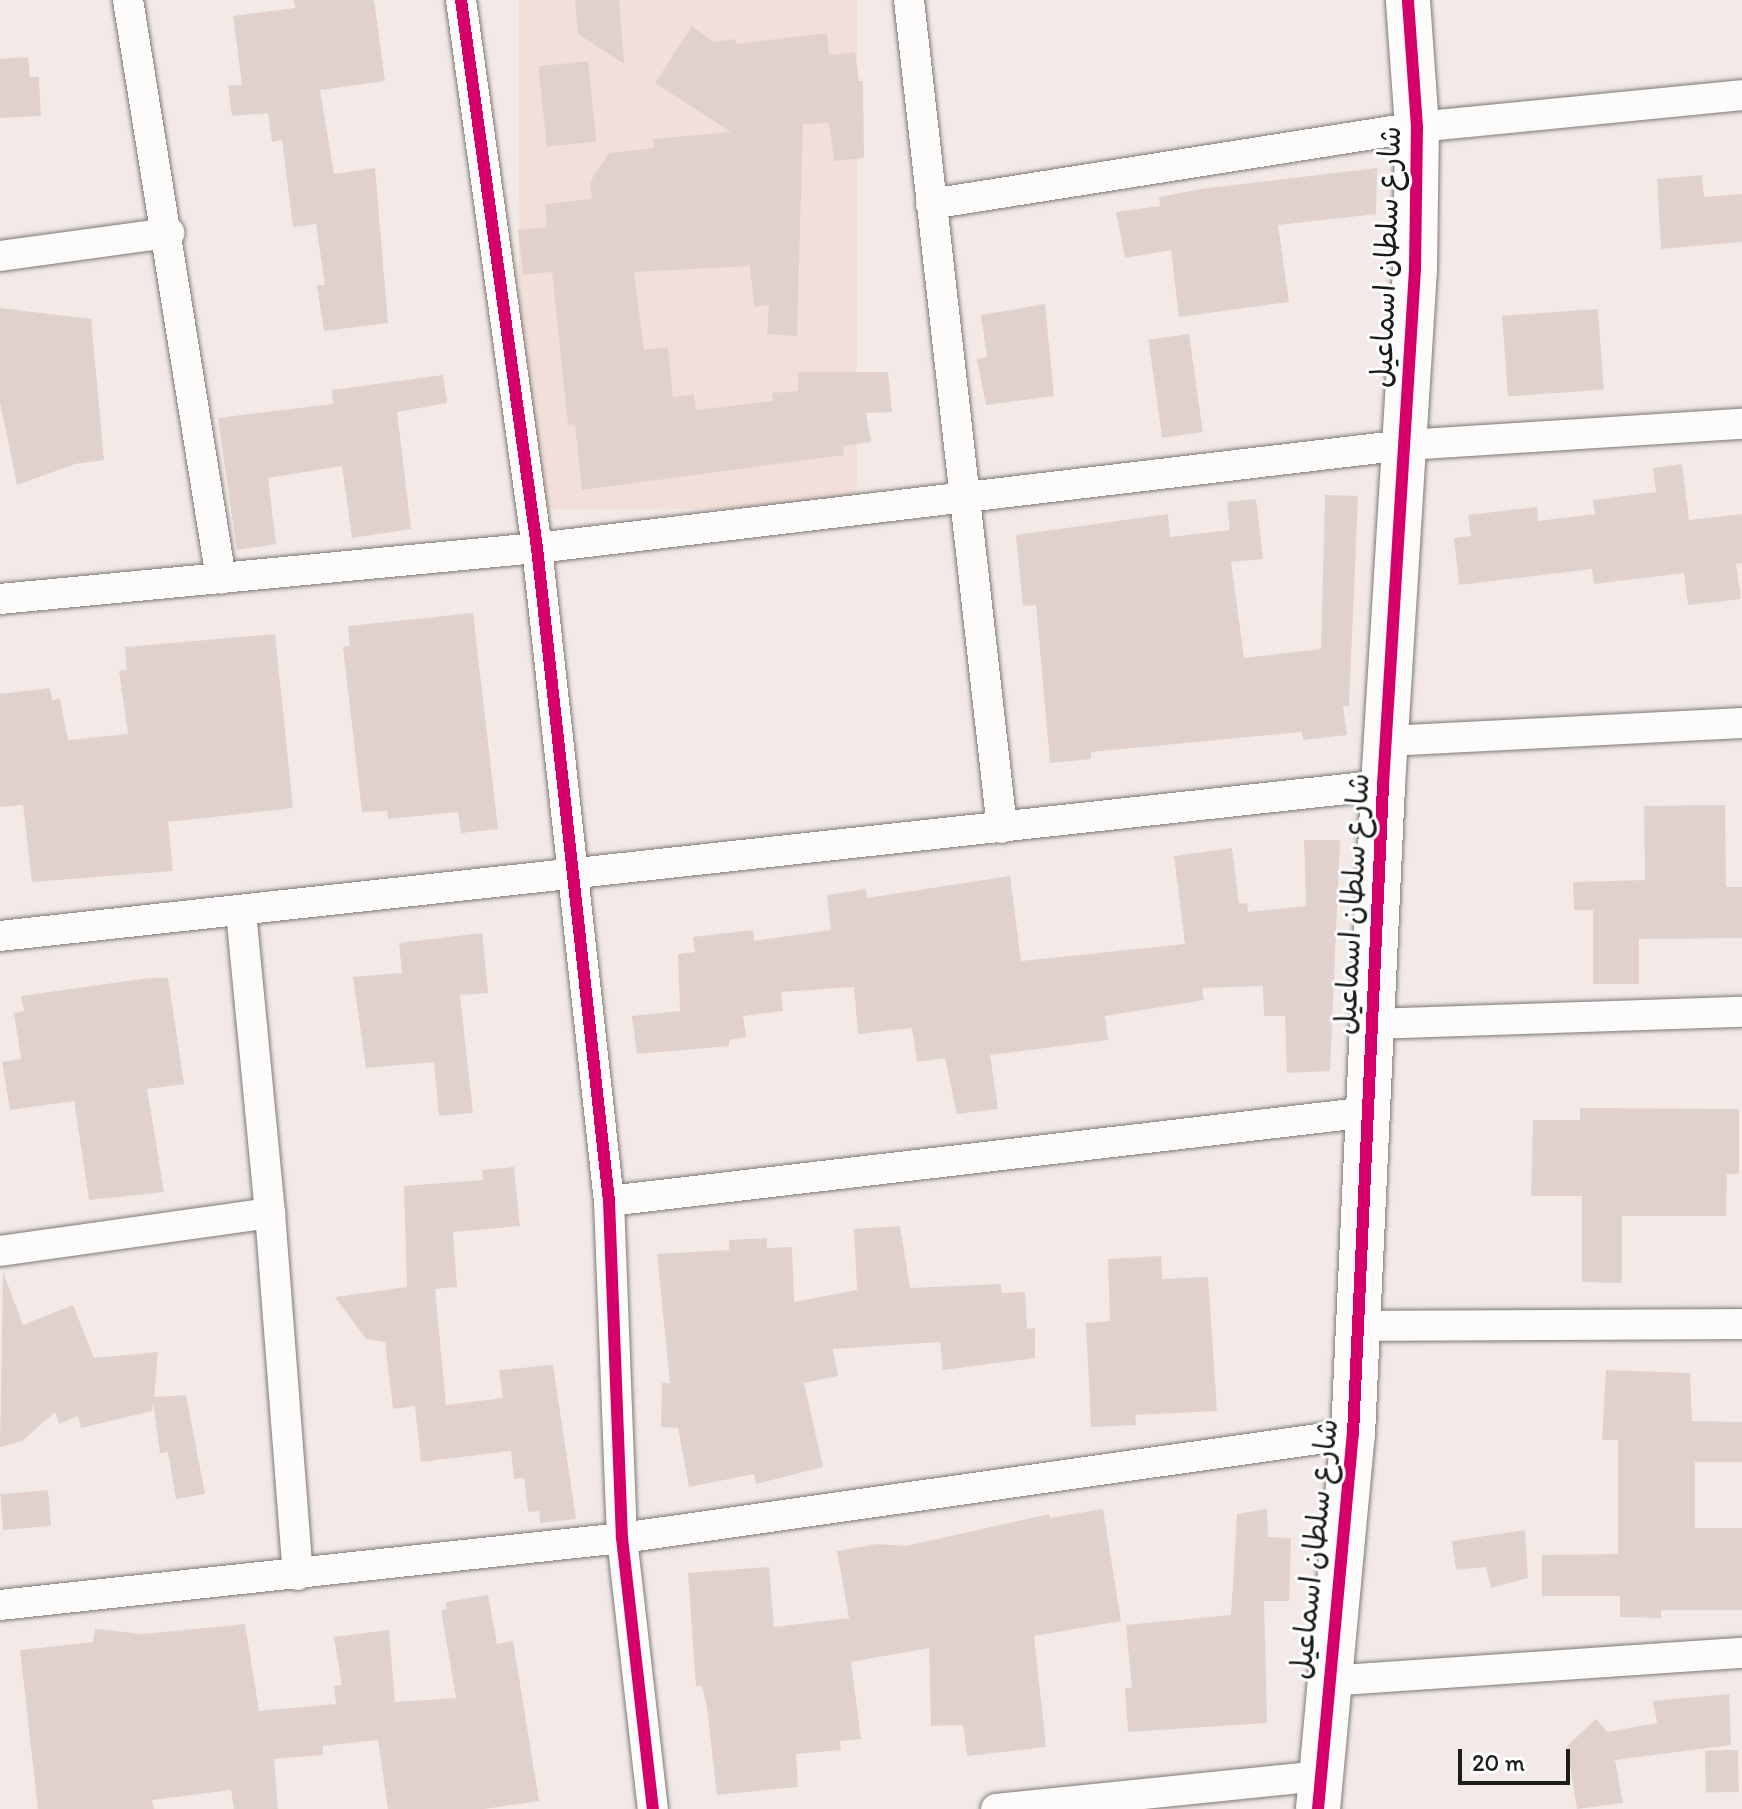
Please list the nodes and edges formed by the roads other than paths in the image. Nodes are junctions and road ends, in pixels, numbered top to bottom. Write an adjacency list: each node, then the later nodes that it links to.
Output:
1 (128, 0): 8 (street)
2 (461, 0): 13 (street)
3 (909, 0): 7 (street)
4 (1408, 0): 6 (street, شارع سلطان اسماعيل)
5 (1742, 95): 6 (street)
6 (1417, 127): 7 (street); 11 (street, شارع سلطان اسماعيل)
7 (931, 204): 12 (street)
8 (169, 233): 9 (street); 14 (street)
9 (0, 256)
10 (1742, 424): 11 (street)
11 (1405, 445): 12 (street); 17 (street, شارع سلطان اسماعيل)
12 (964, 499): 13 (street); 19 (street)
13 (537, 548): 14 (street); 20 (street)
14 (221, 579): 15 (street)
15 (0, 599)
16 (1742, 723): 17 (street)
17 (1387, 741): 18 (street, شارع سلطان اسماعيل)
18 (1383, 785): 19 (street); 24 (street, شارع سلطان اسماعيل)
19 (1002, 828): 20 (street)
20 (573, 876): 21 (street); 26 (street)
21 (241, 912): 22 (street); 27 (street)
22 (0, 936)
23 (1742, 1012): 24 (street)
24 (1371, 1024): 25 (street, شارع سلطان اسماعيل)
25 (1369, 1112): 26 (street); 30 (street, شارع سلطان اسماعيل)
26 (609, 1201): 32 (street)
27 (270, 1213): 28 (street); 33 (street)
28 (0, 1251)
29 (1742, 1324): 30 (street)
30 (1358, 1326): 31 (street, شارع سلطان اسماعيل)
31 (1353, 1434): 32 (street); 36 (street, شارع سلطان اسماعيل)
32 (622, 1538): 33 (street); 38 (street)
33 (298, 1575): 34 (street)
34 (0, 1605)
35 (1742, 1653): 36 (street)
36 (1327, 1681): 37 (street, شارع سلطان اسماعيل)
37 (1319, 1793): 39 (street)
38 (653, 1809)
39 (996, 1809)

